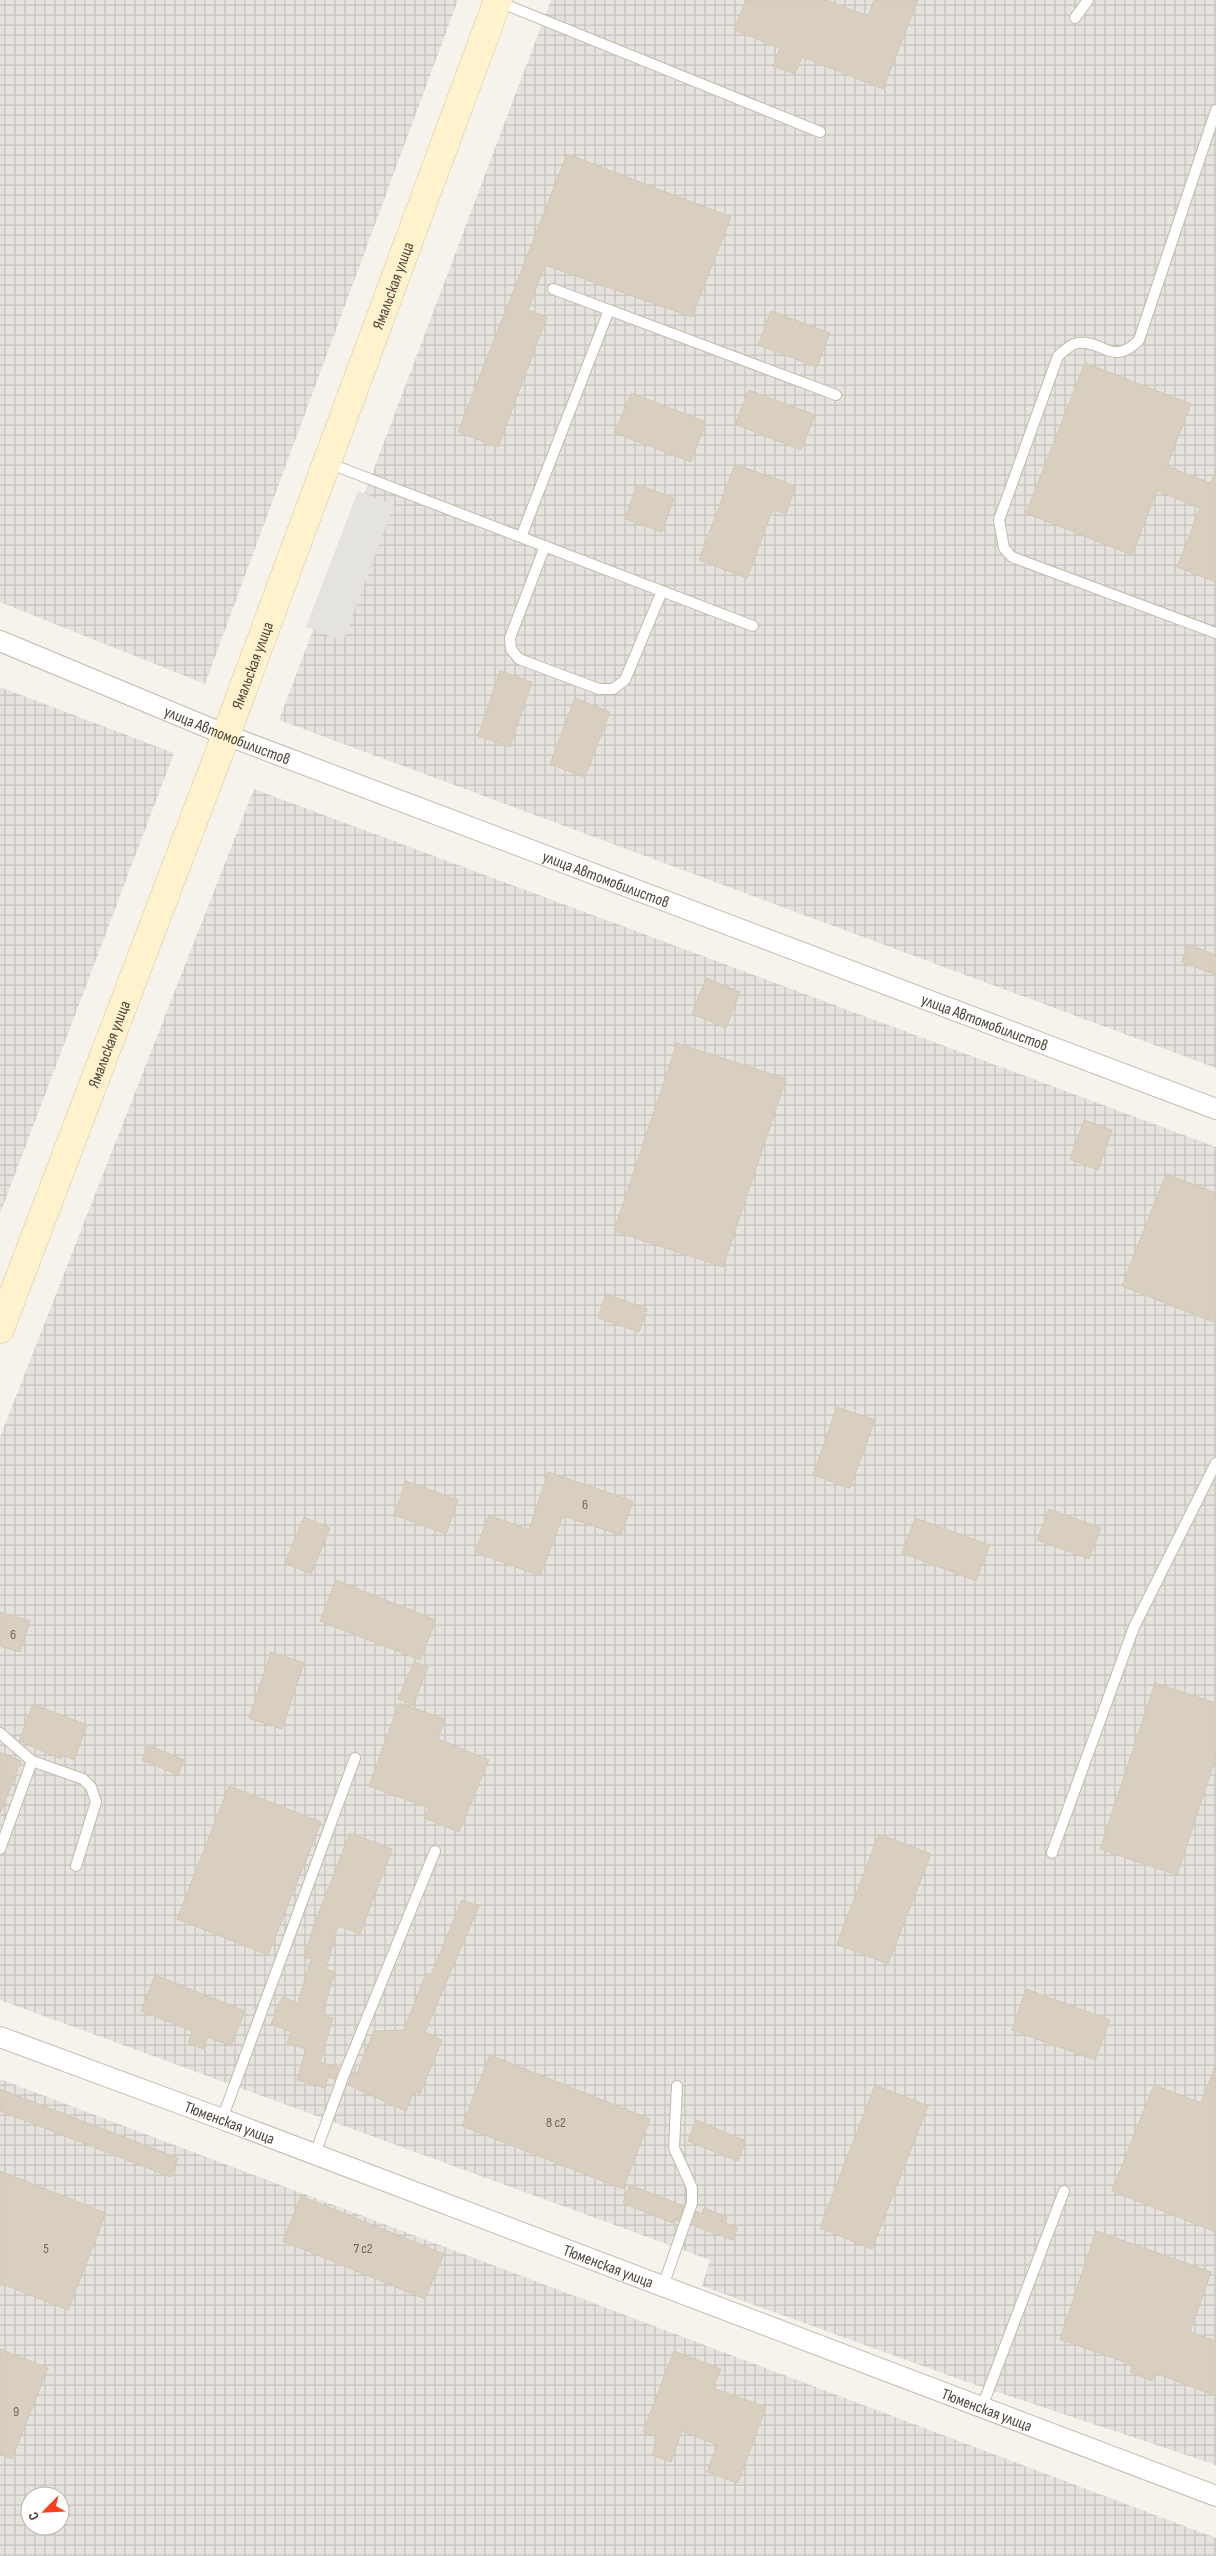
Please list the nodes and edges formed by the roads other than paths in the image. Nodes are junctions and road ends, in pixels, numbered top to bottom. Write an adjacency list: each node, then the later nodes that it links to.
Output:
1 (1088, 0): 3 (lane)
2 (498, 1): 5 (lane); 9 (street, Ямальская улица)
3 (1075, 18)
4 (1216, 110): 14 (lane)
5 (820, 132)
6 (554, 290): 7 (lane)
7 (609, 310): 8 (lane); 10 (lane)
8 (836, 395)
9 (327, 463): 10 (lane); 16 (street, Ямальская улица)
10 (520, 537): 11 (lane)
11 (545, 546): 12 (lane); 12 (lane)
12 (662, 591): 13 (lane)
13 (753, 626)
14 (1216, 633)
15 (0, 641): 16 (street, улица Автомобилистов)
16 (226, 735): 17 (street, улица Автомобилистов); 18 (street, Ямальская улица)
17 (1216, 1109)
18 (0, 1329)
19 (1216, 1463): 25 (lane)
20 (0, 1733): 22 (lane)
21 (355, 1758): 29 (lane)
22 (32, 1760): 23 (lane); 26 (lane)
23 (0, 1849)
24 (435, 1851): 30 (lane)
25 (1052, 1853)
26 (76, 1866)
27 (0, 2037): 29 (street, Тюменская улица)
28 (677, 2086): 32 (lane)
29 (222, 2119): 30 (street, Тюменская улица)
30 (315, 2154): 32 (street, Тюменская улица)
31 (1064, 2192): 33 (lane)
32 (664, 2286): 33 (street, Тюменская улица)
33 (982, 2407): 34 (street, Тюменская улица)
34 (1216, 2496)

